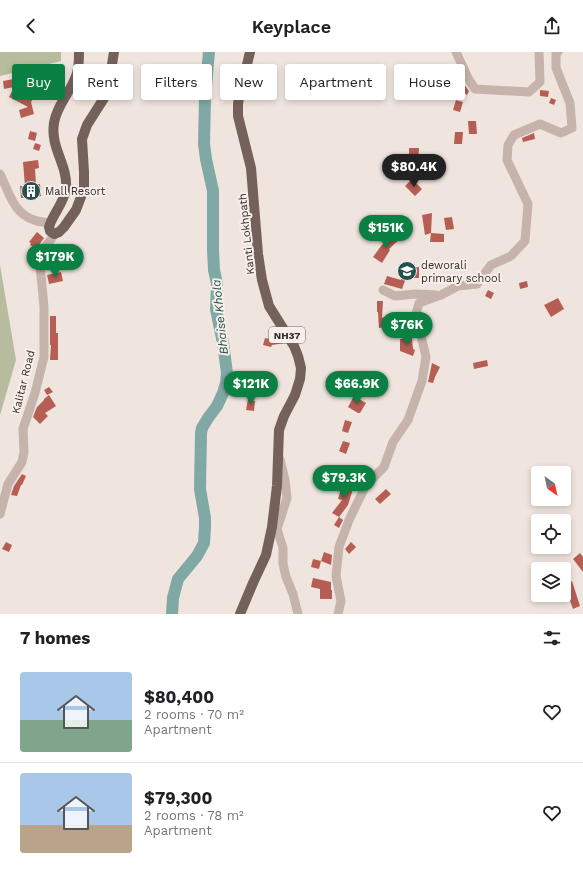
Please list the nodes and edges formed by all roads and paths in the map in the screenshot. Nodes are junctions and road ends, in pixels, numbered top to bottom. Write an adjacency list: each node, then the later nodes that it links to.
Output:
1 (79, 52): 8 (main road)
2 (114, 52): 9 (main road)
3 (250, 52): 12 (main road, Kanti Lokhpath / NH37)
4 (456, 52): 5 (street)
5 (539, 52)
6 (558, 52): 11 (street)
7 (0, 174): 8 (street)
8 (50, 223): 9 (main road)
9 (56, 233): 13 (street, Kalitar Road)
10 (383, 290): 11 (street)
11 (441, 295): 16 (street)
12 (278, 452): 14 (main road, Kanti Lokhpath / NH37); 15 (street)
13 (0, 514)
14 (240, 614)
15 (298, 614)
16 (338, 614)

